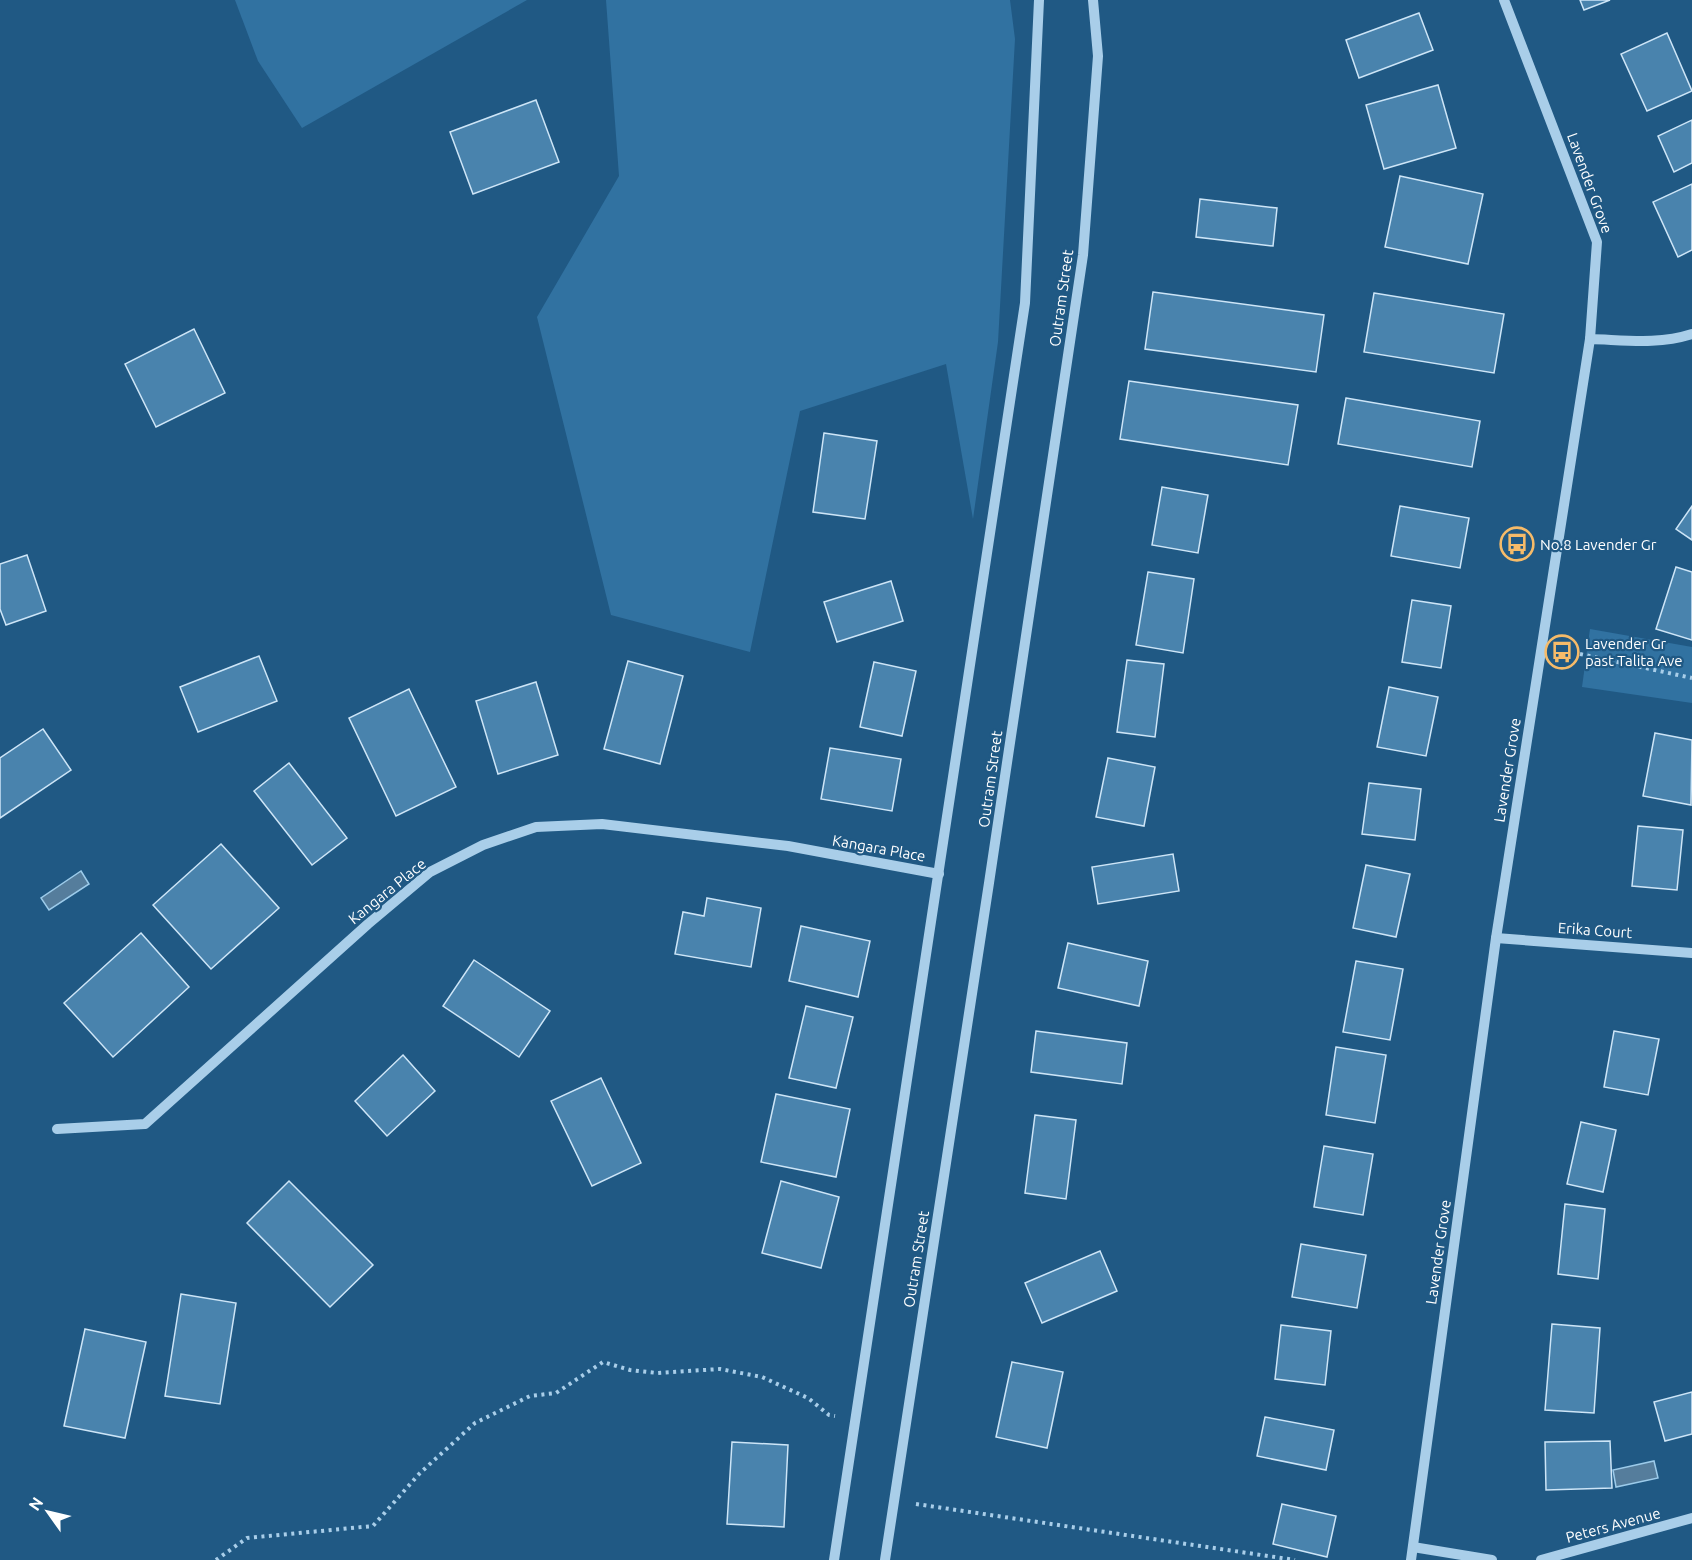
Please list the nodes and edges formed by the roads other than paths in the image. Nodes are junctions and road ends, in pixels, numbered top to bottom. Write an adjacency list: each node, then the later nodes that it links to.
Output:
1 (1039, 0): 6 (street)
2 (1093, 0): 13 (street, Outram Street)
3 (1504, 0): 5 (street, Lavender Grove)
4 (1692, 334): 5 (street)
5 (1590, 339): 7 (street, Lavender Grove)
6 (939, 874): 9 (street, Kangara Place); 12 (street)
7 (1496, 938): 8 (street, Erika Court); 11 (street, Lavender Grove)
8 (1692, 953)
9 (57, 1129)
10 (1692, 1518): 16 (street, Peters Avenue)
11 (1413, 1547): 14 (street, Lavender Grove); 15 (street)
12 (834, 1560)
13 (885, 1560)
14 (1411, 1560)
15 (1492, 1560)
16 (1541, 1560)

